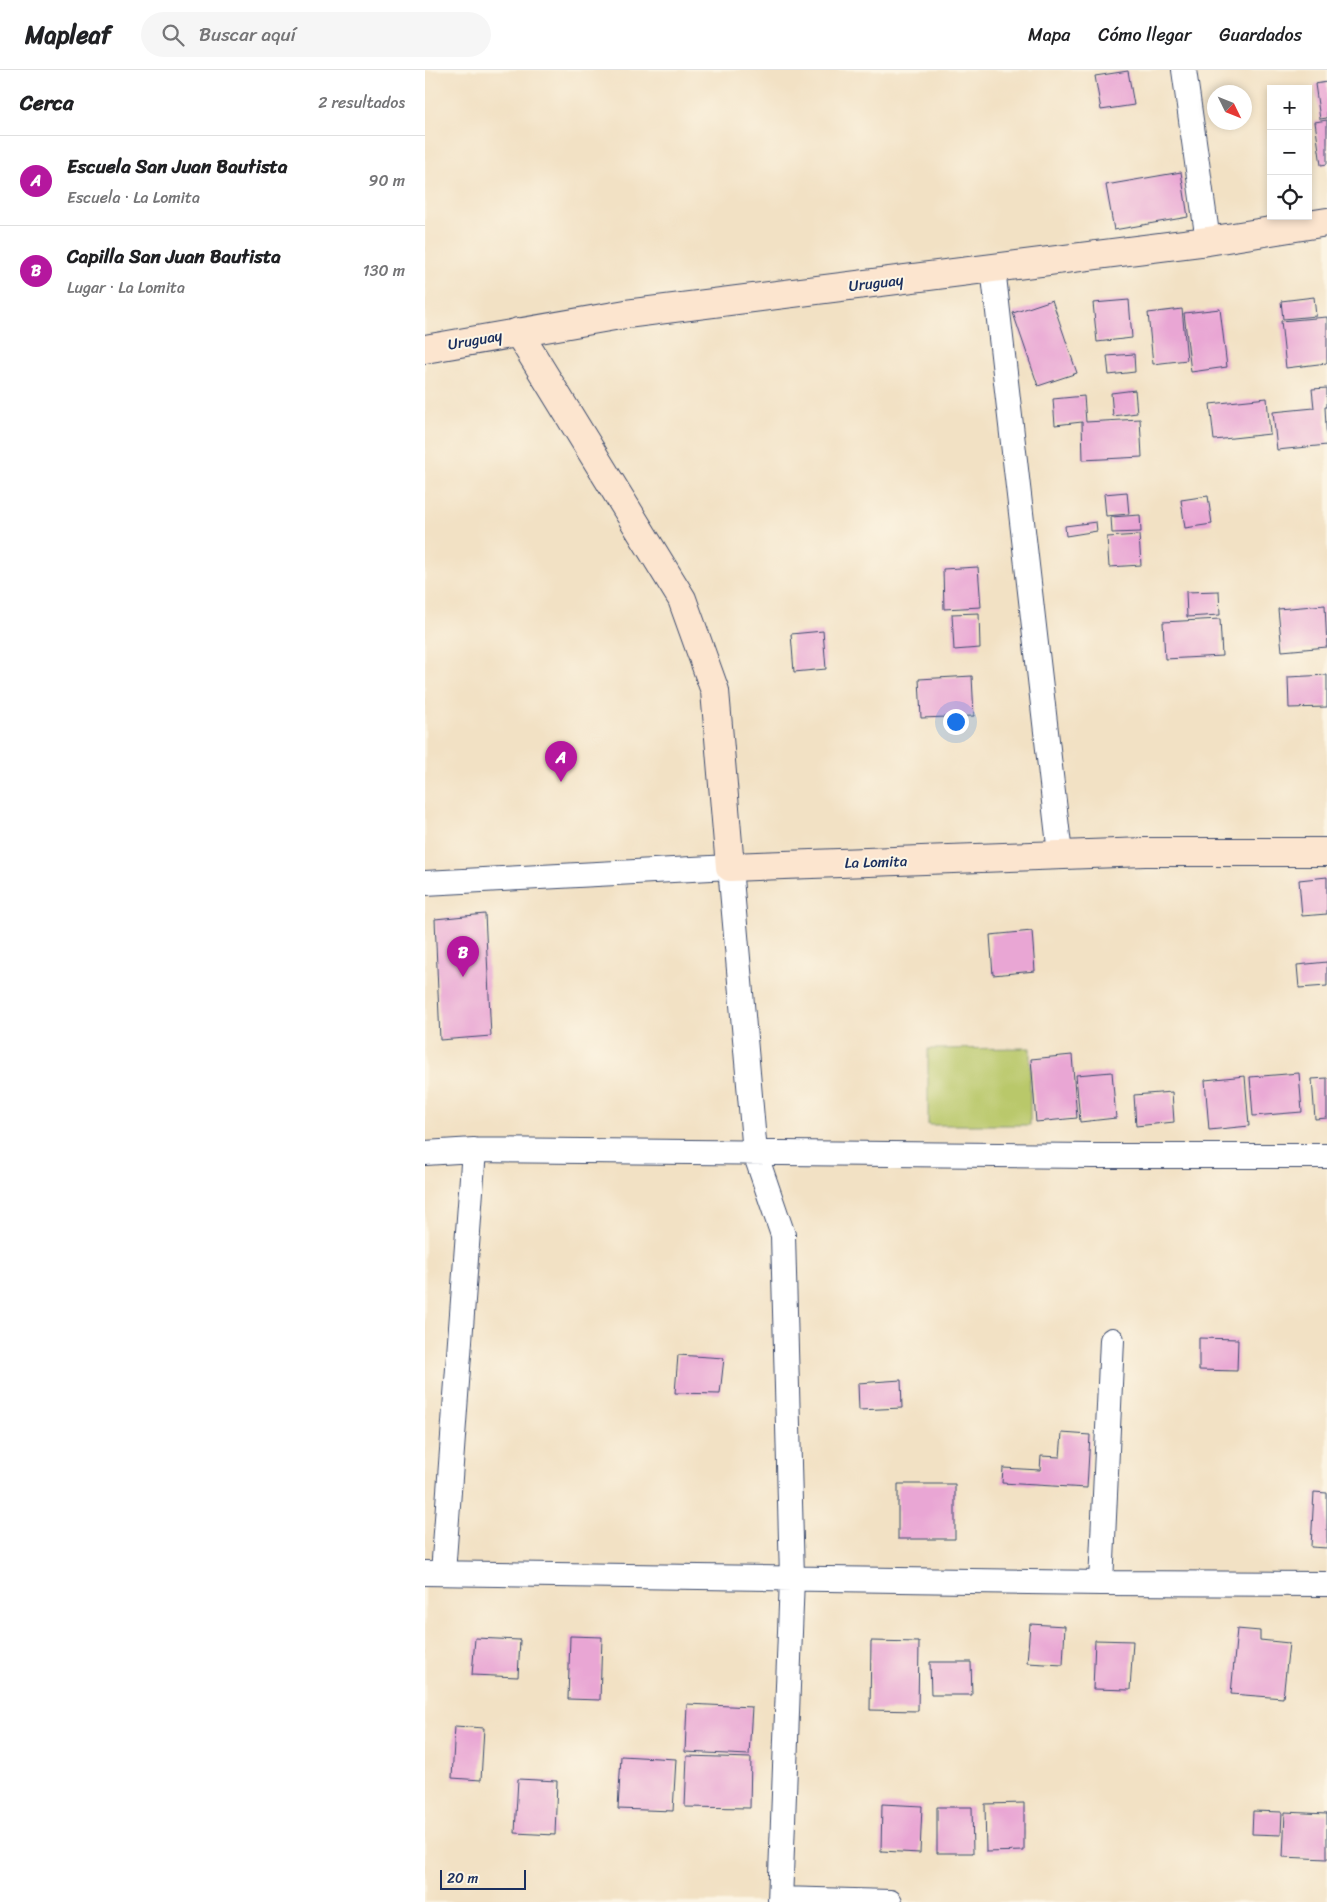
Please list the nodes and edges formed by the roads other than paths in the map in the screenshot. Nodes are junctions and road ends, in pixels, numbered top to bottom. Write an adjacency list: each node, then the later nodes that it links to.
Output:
1 (1184, 70): 3 (street)
2 (1327, 222): 3 (street, Uruguay)
3 (1208, 241): 4 (street, Uruguay)
4 (993, 268): 5 (street, Uruguay); 8 (street)
5 (518, 332): 6 (street, Uruguay); 9 (street)
6 (425, 349)
7 (1327, 852): 8 (street, La Lomita)
8 (1060, 854): 9 (street, La Lomita)
9 (730, 867): 10 (street, La Lomita); 13 (street)
10 (425, 883)
11 (474, 1150): 12 (street); 13 (street); 16 (street)
12 (425, 1153)
13 (755, 1153): 14 (street); 17 (street)
14 (1327, 1156)
15 (1112, 1340): 18 (street)
16 (434, 1573): 17 (street)
17 (791, 1578): 18 (street); 20 (street)
18 (1101, 1583): 19 (street)
19 (1327, 1584)
20 (780, 1901): 21 (street)
21 (890, 1902)

